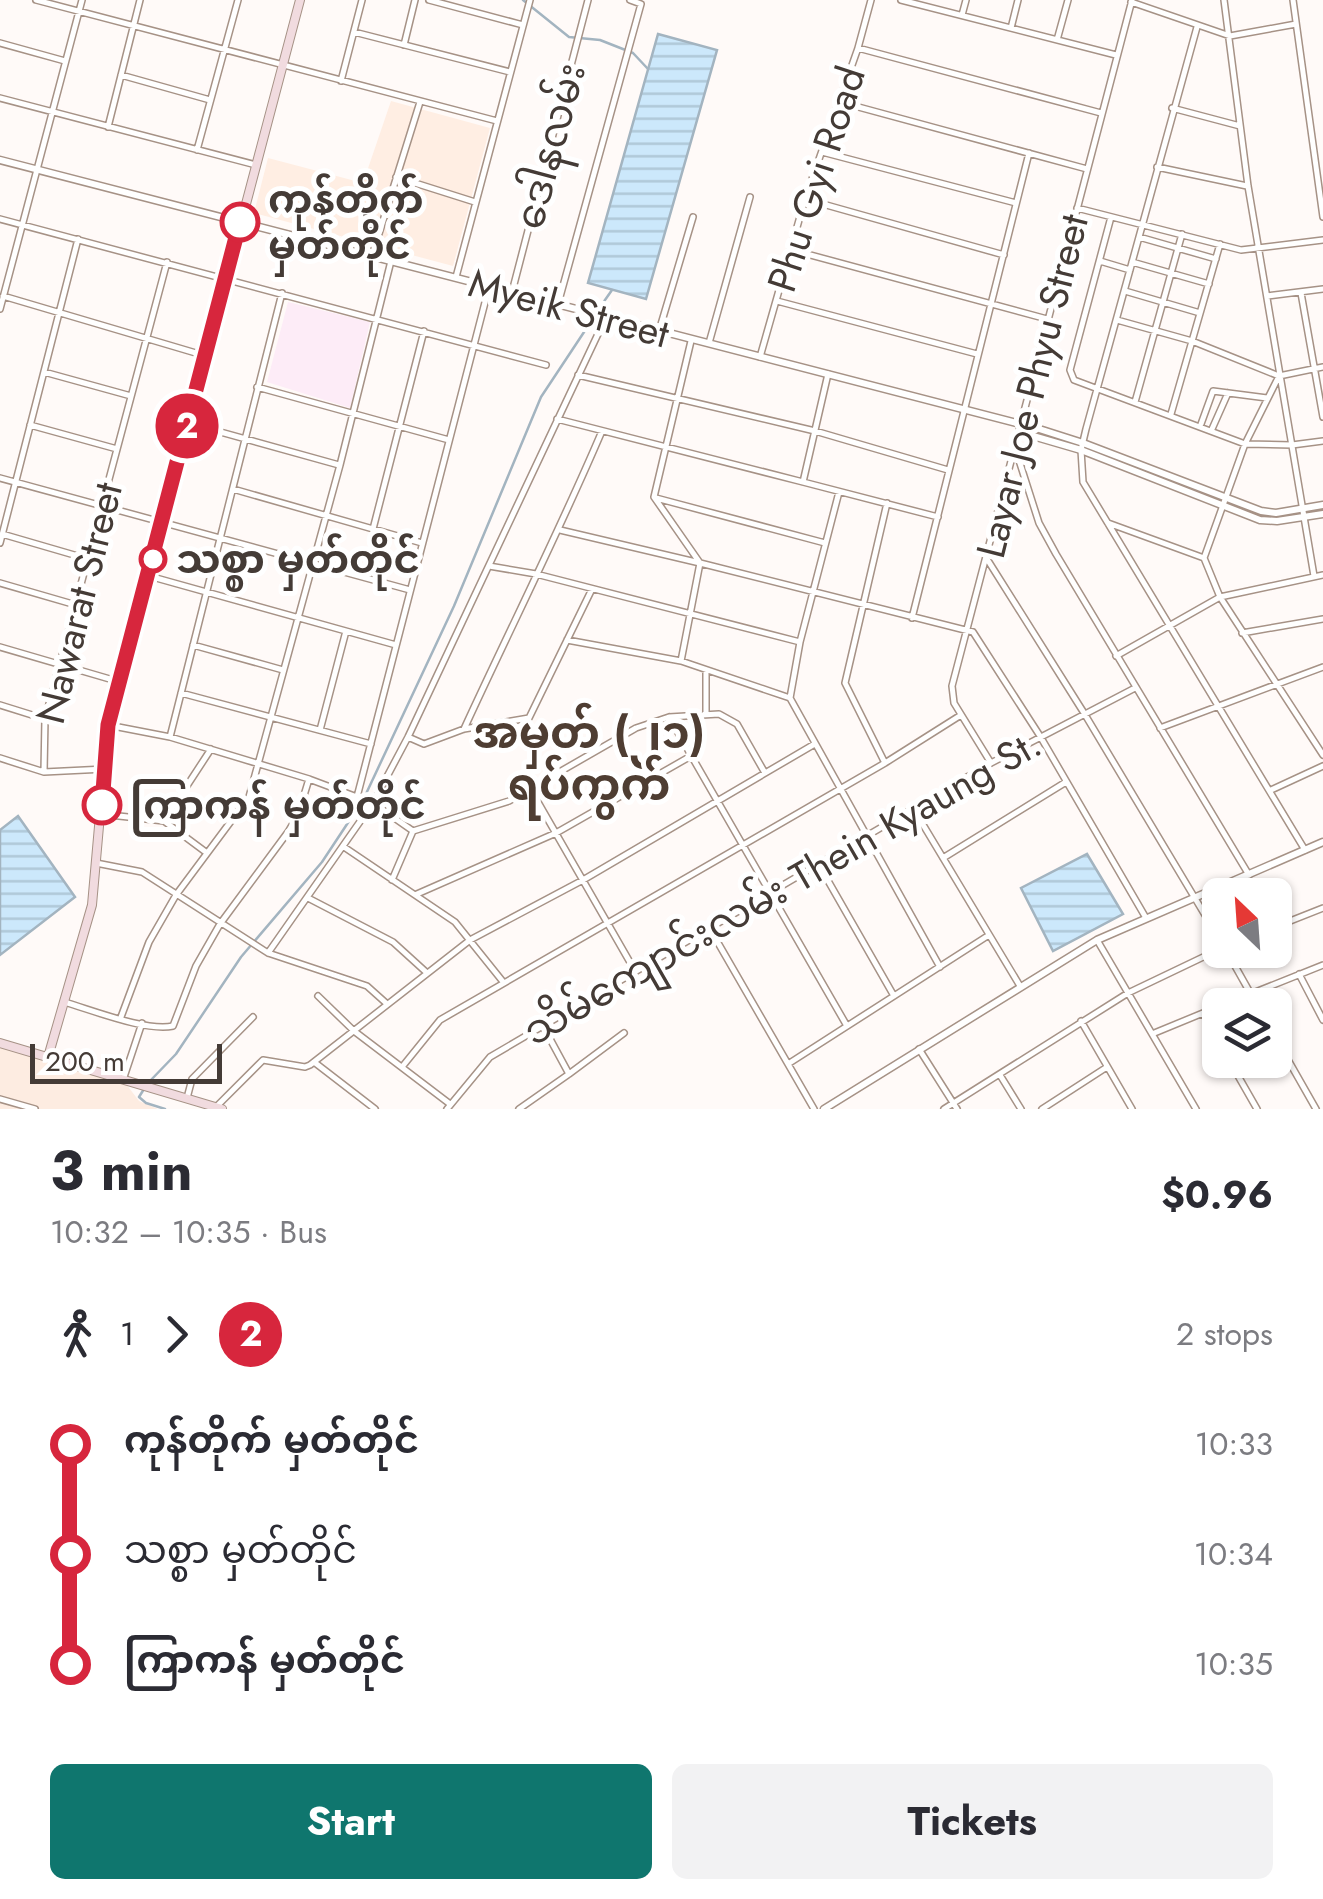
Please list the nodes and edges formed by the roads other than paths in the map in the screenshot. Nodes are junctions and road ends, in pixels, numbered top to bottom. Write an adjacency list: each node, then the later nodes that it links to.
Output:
1 (36, 0): 22 (street)
2 (82, 0): 22 (street)
3 (140, 0): 26 (street)
4 (238, 0): 35 (street)
5 (300, 0): 38 (main road)
6 (362, 0): 29 (street)
7 (415, 0): 33 (street)
8 (430, 0): 21 (street)
9 (464, 0): 21 (street)
10 (530, 0): 25 (street)
11 (588, 0): 97 (street, ဒေါနလမ်း)
12 (630, 0): 103 (street)
13 (871, 0): 34 (street, Phu Gyi Road)
14 (905, 0): 23 (street)
15 (966, 0): 23 (street)
16 (1018, 0): 28 (street)
17 (1068, 0): 31 (street)
18 (1224, 0): 30 (street)
19 (1293, 0): 24 (street)
20 (1131, 1): 27 (street); 36 (street, Layar Joe Phyu Street)
21 (462, 9): 25 (street)
22 (79, 12): 26 (street); 37 (street)
23 (962, 16): 28 (street)
24 (1296, 24): 30 (street); 69 (street)
25 (523, 25): 39 (street)
26 (134, 26): 35 (street); 40 (street)
27 (1197, 27): 30 (street); 46 (street)
28 (1011, 28): 31 (street)
29 (354, 32): 33 (street); 41 (street)
30 (1230, 36): 50 (street)
31 (1057, 40): 36 (street)
32 (0, 44): 37 (street)
33 (404, 44): 39 (street)
34 (858, 48): 45 (street, Phu Gyi Road); 48 (street)
35 (224, 50): 38 (street); 43 (street)
36 (1118, 55): 48 (street, Layar Joe Phyu Street)
37 (65, 61): 47 (street)
38 (282, 66): 41 (street); 56 (main road)
39 (510, 72): 49 (street)
40 (121, 75): 43 (street); 51 (street)
41 (340, 81): 44 (street)
42 (0, 98): 47 (street)
43 (211, 100): 52 (street)
44 (420, 101): 49 (street); 60 (street)
45 (840, 102): 53 (street, Phu Gyi Road); 54 (street)
46 (1172, 108): 50 (street); 57 (street)
47 (52, 111): 51 (street); 58 (street)
48 (1102, 113): 59 (street, Layar Joe Phyu Street)
49 (498, 121): 64 (street)
50 (1240, 126): 61 (street)
51 (108, 127): 52 (street)
52 (197, 150): 56 (street)
53 (822, 152): 63 (street, Phu Gyi Road); 65 (street)
54 (1029, 153): 59 (street); 65 (street)
55 (0, 160): 58 (street, Myeik Street)
56 (256, 166): 71 (main road)
57 (1157, 167): 61 (street); 73 (street)
58 (35, 169): 71 (street, Myeik Street); 72 (street)
59 (1087, 169): 66 (street, Layar Joe Phyu Street)
60 (396, 177): 64 (street); 83 (street)
61 (1248, 186): 81 (street)
62 (750, 196): 119 (street)
63 (806, 199): 80 (street, Phu Gyi Road); 82 (street)
64 (476, 202): 91 (street)
65 (1016, 203): 82 (street)
66 (1077, 208): 68 (street); 110 (street, Layar Joe Phyu Street)
67 (693, 217): 114 (street)
68 (1111, 217): 73 (street); 86 (street)
69 (1323, 217)
70 (0, 220): 72 (street)
71 (240, 222): 83 (street, Myeik Street); 90 (main road)
72 (22, 225): 76 (street); 99 (street)
73 (1142, 226): 74 (street); 75 (street)
74 (1182, 234): 78 (street); 79 (street)
75 (1139, 236): 79 (street); 88 (street)
76 (78, 240): 87 (street); 106 (street)
77 (1323, 240): 81 (street)
78 (1220, 244): 81 (street); 84 (street)
79 (1179, 248): 84 (street); 89 (street)
80 (792, 250): 101 (street, Phu Gyi Road); 104 (street)
81 (1260, 250): 100 (street)
82 (1004, 255): 104 (street)
83 (372, 256): 85 (street, Myeik Street)
84 (1216, 259): 92 (street)
85 (391, 261): 91 (street, Myeik Street); 109 (street)
86 (1100, 261): 88 (street); 130 (street)
87 (166, 262): 90 (street); 115 (street, Nawarat Street)
88 (1131, 266): 89 (street); 95 (street)
89 (1172, 274): 92 (street); 102 (street)
90 (226, 278): 96 (street); 121 (main road)
91 (455, 278): 93 (street, Myeik Street)
92 (1209, 284): 107 (street)
93 (488, 286): 97 (street, Myeik Street); 118 (street)
94 (1323, 289): 98 (street)
95 (1124, 291): 102 (street); 111 (street)
96 (282, 292): 109 (street); 129 (street)
97 (512, 292): 103 (street, Myeik Street)
98 (1301, 292): 100 (street); 124 (street)
99 (3, 296): 105 (street); 106 (street)
100 (1266, 296): 128 (street)
101 (778, 301): 120 (street); 122 (street, Phu Gyi Road)
102 (1164, 303): 107 (street); 113 (street)
103 (558, 304): 108 (street, Myeik Street)
104 (990, 304): 110 (street); 120 (street)
105 (0, 308)
106 (59, 312): 115 (street); 125 (street)
107 (1200, 313): 116 (street)
108 (606, 317): 114 (street, Myeik Street); 127 (street)
109 (377, 318): 112 (street); 137 (street)
110 (1046, 319): 145 (street, Layar Joe Phyu Street)
111 (1117, 320): 113 (street); 130 (street)
112 (424, 330): 118 (street); 144 (street)
113 (1155, 330): 116 (street); 135 (street)
114 (659, 331): 117 (street, Myeik Street)
115 (146, 338): 121 (street); 132 (street, Nawarat Street)
116 (1192, 340): 128 (street); 138 (street)
117 (692, 341): 119 (street, Myeik Street); 134 (street)
118 (474, 344): 123 (street); 150 (street)
119 (709, 345): 122 (street, Myeik Street)
120 (978, 354): 136 (street)
121 (206, 356): 141 (main road)
122 (760, 357): 126 (street, Myeik Street)
123 (546, 365)
124 (1319, 368): 128 (street); 139 (street)
125 (44, 372): 132 (street); 142 (street)
126 (828, 374): 136 (street, Myeik Street); 148 (street)
127 (578, 375): 134 (street); 140 (street)
128 (1279, 376): 133 (street); 153 (street)
129 (257, 387): 137 (street); 149 (street)
130 (1098, 390): 135 (street); 155 (street)
131 (1228, 393): 133 (street); 143 (street); 146 (street)
132 (131, 396): 156 (street, Nawarat Street)
133 (1268, 398): 152 (street)
134 (678, 399): 148 (street); 154 (street)
135 (1136, 402): 138 (street)
136 (963, 409): 145 (street, Myeik Street); 159 (street)
137 (353, 414): 144 (street); 158 (street)
138 (1170, 415): 143 (street)
139 (1323, 417)
140 (557, 418): 147 (street); 189 (street)
141 (188, 423): 149 (street); 176 (main road)
142 (30, 424): 156 (street); 162 (street)
143 (1200, 424): 146 (street)
144 (400, 426): 150 (street); 177 (street)
145 (1021, 427): 155 (street, Myeik Street); 157 (street, Layar Joe Phyu Street)
146 (1212, 429): 152 (street)
147 (602, 431): 154 (street); 178 (street)
148 (815, 431): 159 (street); 161 (street)
149 (245, 438): 158 (street); 163 (street)
150 (449, 440): 183 (street)
151 (1323, 441): 153 (street)
152 (1245, 444): 153 (street); 166 (street)
153 (1292, 445): 170 (street)
154 (668, 446): 161 (street); 165 (street)
155 (1082, 446): 166 (street, Myeik Street); 175 (street)
156 (117, 449): 169 (street, Nawarat Street)
157 (1016, 452): 186 (street, Layar Joe Phyu Street); 215 (street)
158 (340, 465): 172 (street)
159 (948, 470): 173 (street)
160 (0, 478): 162 (street)
161 (803, 482): 164 (street)
162 (16, 483): 169 (street); 179 (street)
163 (233, 489): 172 (street); 180 (street)
164 (839, 492): 167 (street); 182 (street)
165 (654, 497): 182 (street); 187 (street)
166 (1224, 502): 170 (street); 174 (street); 185 (street)
167 (887, 503): 173 (street); 201 (street)
168 (1323, 505): 170 (street)
169 (102, 508): 176 (street); 184 (street, Nawarat Street)
170 (1300, 509): 174 (street)
171 (1323, 514): 174 (street)
172 (326, 516): 177 (street); 188 (street)
173 (938, 517): 204 (street)
174 (1305, 517): 193 (street)
175 (1106, 522): 185 (street); 206 (street)
176 (162, 525): 180 (street); 192 (main road)
177 (373, 529): 183 (street)
178 (560, 530): 187 (street); 190 (street)
179 (2, 534): 181 (street); 184 (street)
180 (220, 540): 188 (street); 197 (street)
181 (0, 543)
182 (826, 543): 198 (street)
183 (422, 544): 196 (street)
184 (88, 558): 200 (street, Nawarat Street)
185 (1204, 558): 199 (street)
186 (987, 559): 207 (street, Layar Joe Phyu Street); 228 (street)
187 (700, 563): 198 (street); 202 (street)
188 (312, 564): 196 (street); 203 (street)
189 (489, 566): 190 (street); 240 (street)
190 (536, 574): 195 (street); 235 (street)
191 (1323, 575): 193 (street)
192 (149, 576): 197 (street); 221 (main road)
193 (1314, 576): 199 (street)
194 (0, 583): 200 (street)
195 (592, 589): 202 (street); 210 (street)
196 (410, 590): 213 (street)
197 (206, 592): 203 (street); 212 (street)
198 (813, 592): 201 (street); 211 (street)
199 (1220, 597): 206 (street); 209 (street)
200 (76, 605): 217 (street, Nawarat Street)
201 (860, 605): 204 (street); 248 (street)
202 (690, 614): 211 (street); 216 (street)
203 (298, 618): 208 (street); 219 (street)
204 (912, 618): 207 (street)
205 (1323, 620): 209 (street)
206 (1168, 626): 215 (street); 226 (street)
207 (968, 630): 230 (street, Layar Joe Phyu Street); 238 (street)
208 (346, 631): 213 (street); 237 (street)
209 (1242, 632): 222 (street)
210 (567, 640): 216 (street); 235 (street)
211 (800, 642): 225 (street)
212 (193, 645): 219 (street); 224 (street)
213 (396, 645): 241 (street)
214 (0, 647): 217 (street)
215 (1116, 656): 223 (street)
216 (681, 662): 220 (street)
217 (60, 664): 221 (street); 233 (street, Nawarat Street)
218 (1323, 666): 222 (street)
219 (283, 670): 231 (street)
220 (706, 670): 225 (street); 229 (street)
221 (120, 682): 234 (main road)
222 (1275, 682): 226 (street); 244 (street)
223 (1136, 688): 228 (street, သိမ်ကျောင်းလမ်း Thein Kyaung St.); 236 (street)
224 (181, 693): 231 (street); 239 (street)
225 (790, 698): 242 (street)
226 (1217, 704): 236 (street); 258 (street)
227 (0, 705): 233 (street)
228 (1084, 713): 238 (street, သိမ်ကျောင်းလမ်း Thein Kyaung St.); 283 (street)
229 (706, 714): 232 (street); 253 (street)
230 (961, 715): 248 (street); 249 (street, Layar Joe Phyu Street)
231 (271, 716): 237 (street); 247 (street)
232 (668, 717): 245 (street); 257 (street)
233 (45, 719): 252 (street, Nawarat Street)
234 (108, 725): 239 (street); 251 (main road)
235 (464, 728): 240 (street)
236 (1160, 728): 276 (street)
237 (320, 730): 241 (street)
238 (1040, 736): 249 (street, သိမ်ကျောင်းလမ်း Thein Kyaung St.); 255 (street)
239 (170, 737): 243 (street)
240 (408, 737): 261 (street)
241 (371, 744): 259 (street)
242 (814, 744): 253 (street); 256 (street)
243 (211, 749): 247 (street); 264 (street)
244 (1323, 755)
245 (691, 756): 260 (street); 266 (street)
246 (0, 758): 252 (street)
247 (258, 762): 254 (street); 272 (street)
248 (885, 763): 256 (street)
249 (991, 764): 262 (street, သိမ်ကျောင်းလမ်း Thein Kyaung St.)
250 (1323, 766): 258 (street)
251 (106, 769): 252 (street); 263 (main road)
252 (44, 772)
253 (765, 774): 260 (street)
254 (309, 779): 259 (street); 289 (street)
255 (1066, 782): 273 (street); 286 (street)
256 (839, 789): 267 (street); 269 (street)
257 (531, 790): 265 (street); 266 (street)
258 (1270, 790): 271 (street)
259 (358, 798): 261 (street)
260 (717, 801): 269 (street); 278 (street)
261 (370, 802): 265 (street); 270 (street)
262 (913, 808): 267 (street, သိမ်ကျောင်းလမ်း Thein Kyaung St.); 273 (street)
263 (101, 814): 264 (street); 274 (main road)
264 (164, 821): 272 (street)
265 (413, 832): 277 (street)
266 (556, 833): 278 (street); 280 (street)
267 (866, 837): 275 (street, သိမ်ကျောင်းလမ်း Thein Kyaung St.); 297 (street)
268 (1323, 842): 271 (street)
269 (742, 844): 279 (street); 288 (street)
270 (344, 848): 277 (street); 282 (street)
271 (1305, 850): 276 (street)
272 (206, 853): 281 (street)
273 (942, 858): 291 (street)
274 (96, 862): 281 (street); 307 (main road)
275 (819, 864): 279 (street, သိမ်ကျောင်းလမ်း Thein Kyaung St.); 306 (street)
276 (1248, 875): 283 (street)
277 (392, 880): 280 (street)
278 (582, 880): 288 (street); 292 (street)
279 (770, 893): 290 (street, သိမ်ကျောင်းလမ်း Thein Kyaung St.); 316 (street)
280 (418, 894): 292 (street)
281 (176, 896): 289 (street); 311 (street)
282 (308, 898): 294 (street); 298 (street)
283 (1194, 898): 285 (street); 286 (street)
284 (1323, 908): 287 (street)
285 (1202, 911)
286 (1146, 918): 293 (street)
287 (1292, 920)
288 (607, 922): 299 (street); 301 (street)
289 (220, 924): 294 (street); 314 (street)
290 (710, 928): 299 (street, သိမ်ကျောင်းလမ်း Thein Kyaung St.); 324 (street)
291 (989, 935): 297 (street); 302 (street)
292 (470, 940): 298 (street); 301 (street)
293 (1096, 940): 302 (street); 304 (street)
294 (265, 952): 308 (street)
295 (1202, 960): 304 (street)
296 (1323, 964): 300 (street)
297 (940, 967): 306 (street)
298 (426, 972): 308 (street)
299 (636, 972): 315 (street, သိမ်ကျောင်းလမ်း Thein Kyaung St.)
300 (1299, 974): 303 (street); 312 (street)
301 (504, 983): 327 (street)
302 (1020, 986): 321 (street)
303 (1265, 988)
304 (1128, 993): 313 (street); 319 (street)
305 (318, 996): 317 (street)
306 (894, 996): 316 (street)
307 (63, 1002): 311 (street); 322 (main road)
308 (387, 1004): 317 (street)
309 (1202, 1013): 319 (street)
310 (252, 1017): 332 (street)
311 (121, 1018): 314 (street)
312 (1323, 1019)
313 (1081, 1021): 325 (street); 329 (street)
314 (142, 1023): 331 (street)
315 (543, 1026): 328 (street); 334 (street, သိမ်ကျောင်းလမ်း Thein Kyaung St.)
316 (847, 1026): 324 (street)
317 (354, 1032): 323 (street); 327 (street)
318 (624, 1032): 328 (street)
319 (1152, 1034): 346 (street)
320 (0, 1043): 322 (main road)
321 (919, 1049): 335 (street); 341 (street)
322 (48, 1057): 331 (main road)
323 (314, 1062): 336 (street); 338 (street)
324 (788, 1064): 340 (street)
325 (1108, 1066): 344 (street); 345 (street)
326 (1292, 1066): 348 (street)
327 (402, 1067): 334 (street)
328 (569, 1074): 339 (street)
329 (1000, 1075): 335 (street); 343 (street)
330 (1240, 1078): 347 (street)
331 (123, 1080): 332 (main road)
332 (187, 1098): 336 (main road)
333 (0, 1099): 337 (street)
334 (448, 1106)
335 (956, 1106): 342 (street)
336 (219, 1107)
337 (35, 1109)
338 (375, 1109)
339 (518, 1109)
340 (814, 1109)
341 (824, 1109)
342 (944, 1109)
343 (1021, 1109)
344 (1042, 1109)
345 (1132, 1109)
346 (1196, 1109)
347 (1257, 1109)
348 (1316, 1109)

